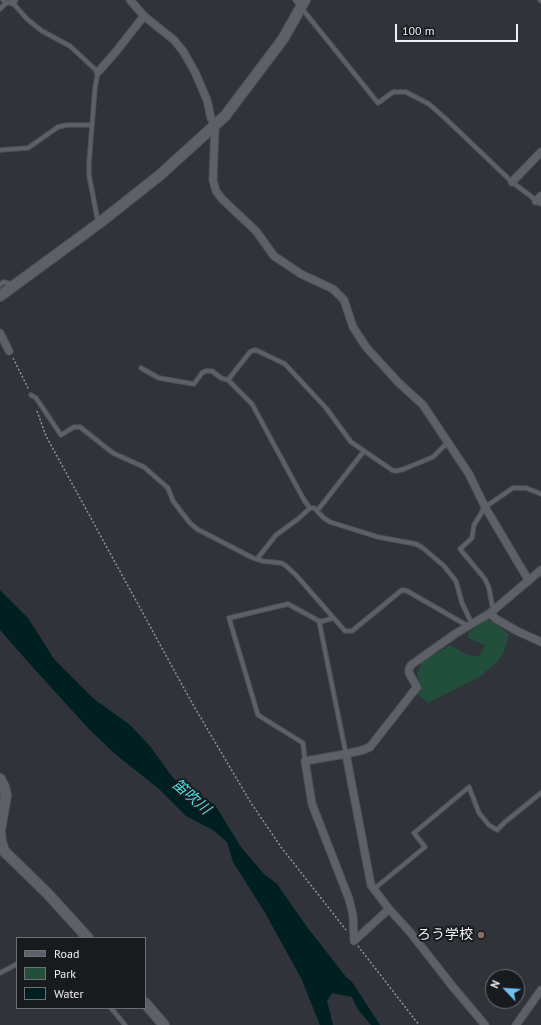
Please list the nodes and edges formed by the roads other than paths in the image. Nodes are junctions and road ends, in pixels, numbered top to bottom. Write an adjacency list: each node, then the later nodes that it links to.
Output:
1 (130, 0): 5 (street)
2 (9, 1): 4 (lane); 6 (lane)
3 (301, 2): 8 (street); 11 (lane)
4 (0, 9)
5 (144, 16): 6 (street); 8 (street)
6 (98, 72): 7 (lane)
7 (92, 125): 9 (lane); 13 (lane)
8 (215, 126): 13 (street); 22 (street)
9 (0, 150)
10 (541, 152): 11 (street)
11 (512, 182): 12 (lane)
12 (539, 200)
13 (98, 224): 15 (street)
14 (0, 285): 15 (lane)
15 (14, 285): 16 (street)
16 (0, 296)
17 (0, 333): 18 (street)
18 (9, 351)
19 (141, 368): 20 (lane)
20 (228, 380): 23 (lane); 27 (lane)
21 (31, 395): 29 (lane)
22 (448, 442): 23 (lane); 26 (street)
23 (364, 451): 28 (lane)
24 (541, 488): 25 (lane)
25 (539, 493): 26 (lane)
26 (485, 507): 31 (street); 32 (lane)
27 (310, 508): 28 (lane); 29 (lane)
28 (317, 511): 35 (lane)
29 (257, 559): 33 (lane)
30 (541, 570): 31 (street)
31 (529, 580): 32 (street)
32 (492, 611): 35 (street); 36 (street)
33 (333, 618): 34 (lane); 35 (lane)
34 (320, 622): 37 (lane); 38 (lane)
35 (470, 625): 37 (street)
36 (541, 642)
37 (346, 754): 38 (street); 43 (street)
38 (305, 761): 44 (street)
39 (0, 779): 41 (street)
40 (541, 794): 43 (lane)
41 (0, 831): 42 (street)
42 (2, 849): 45 (street)
43 (374, 889): 44 (street)
44 (389, 909): 53 (street)
45 (87, 937)
46 (16, 965): 47 (lane)
47 (0, 973)
48 (541, 990): 54 (street)
49 (146, 1004): 52 (street)
50 (112, 1009): 51 (lane)
51 (125, 1025)
52 (164, 1025)
53 (485, 1025)
54 (516, 1025)

